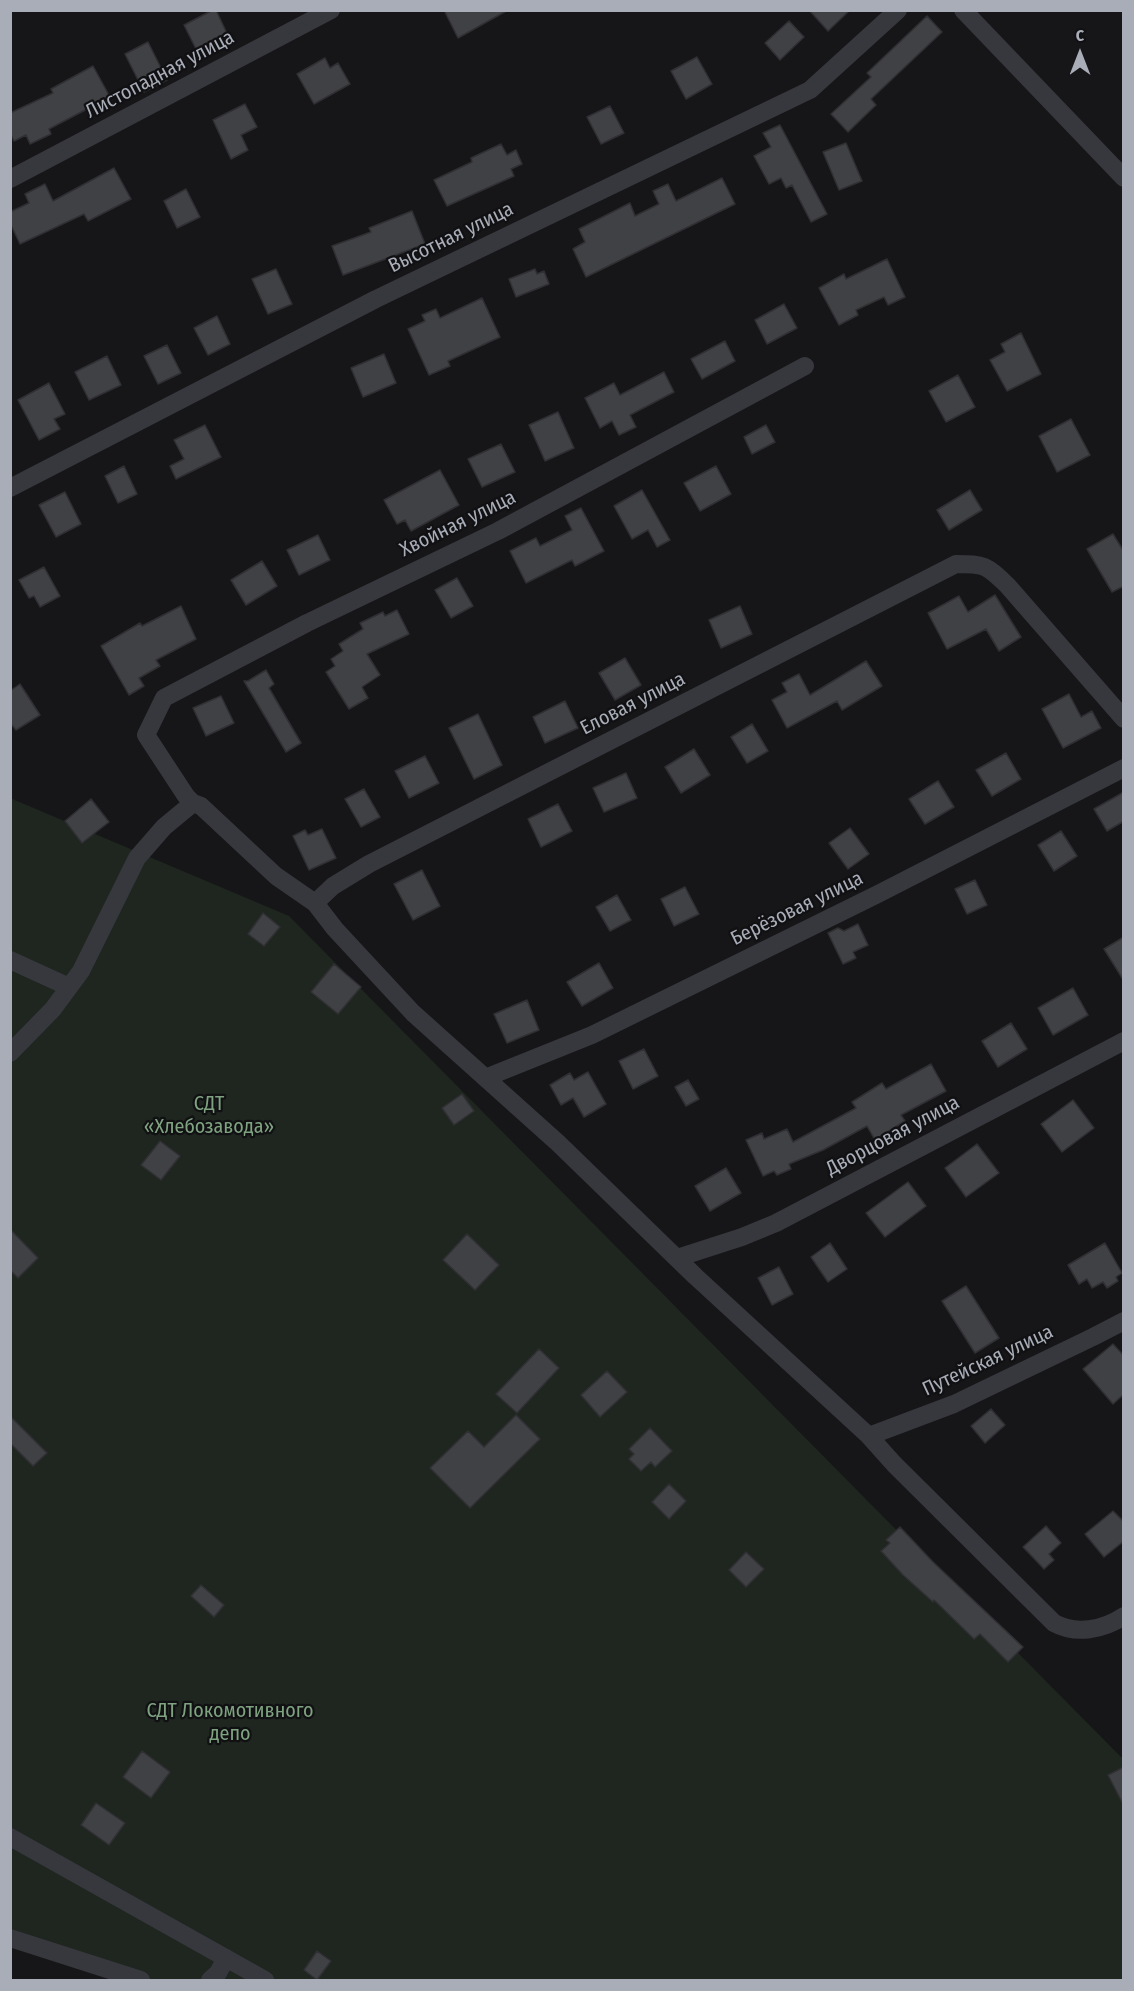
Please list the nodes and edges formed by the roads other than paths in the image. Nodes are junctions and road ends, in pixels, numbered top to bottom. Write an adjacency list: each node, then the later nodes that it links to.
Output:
1 (331, 10): 5 (street, Листопадная улица)
2 (898, 10): 7 (street, Высотная улица)
3 (963, 10): 4 (street)
4 (1124, 178)
5 (10, 179)
6 (805, 366): 10 (street, Хвойная улица)
7 (10, 488)
8 (1124, 719): 11 (street, Еловая улица)
9 (1124, 768): 16 (street, Берёзовая улица)
10 (193, 803): 11 (street); 13 (street)
11 (315, 903): 16 (street)
12 (10, 960): 13 (street)
13 (69, 987): 15 (street)
14 (1124, 1041): 17 (street, Дворцовая улица)
15 (10, 1053)
16 (485, 1078): 17 (street)
17 (677, 1258): 19 (street)
18 (1124, 1321): 19 (street, Путейская улица)
19 (869, 1436): 20 (street)
20 (1124, 1616)
21 (10, 1837): 23 (street)
22 (10, 1938): 24 (street)
23 (226, 1958): 25 (street); 26 (street)
24 (141, 1980)
25 (210, 1980)
26 (265, 1980)

